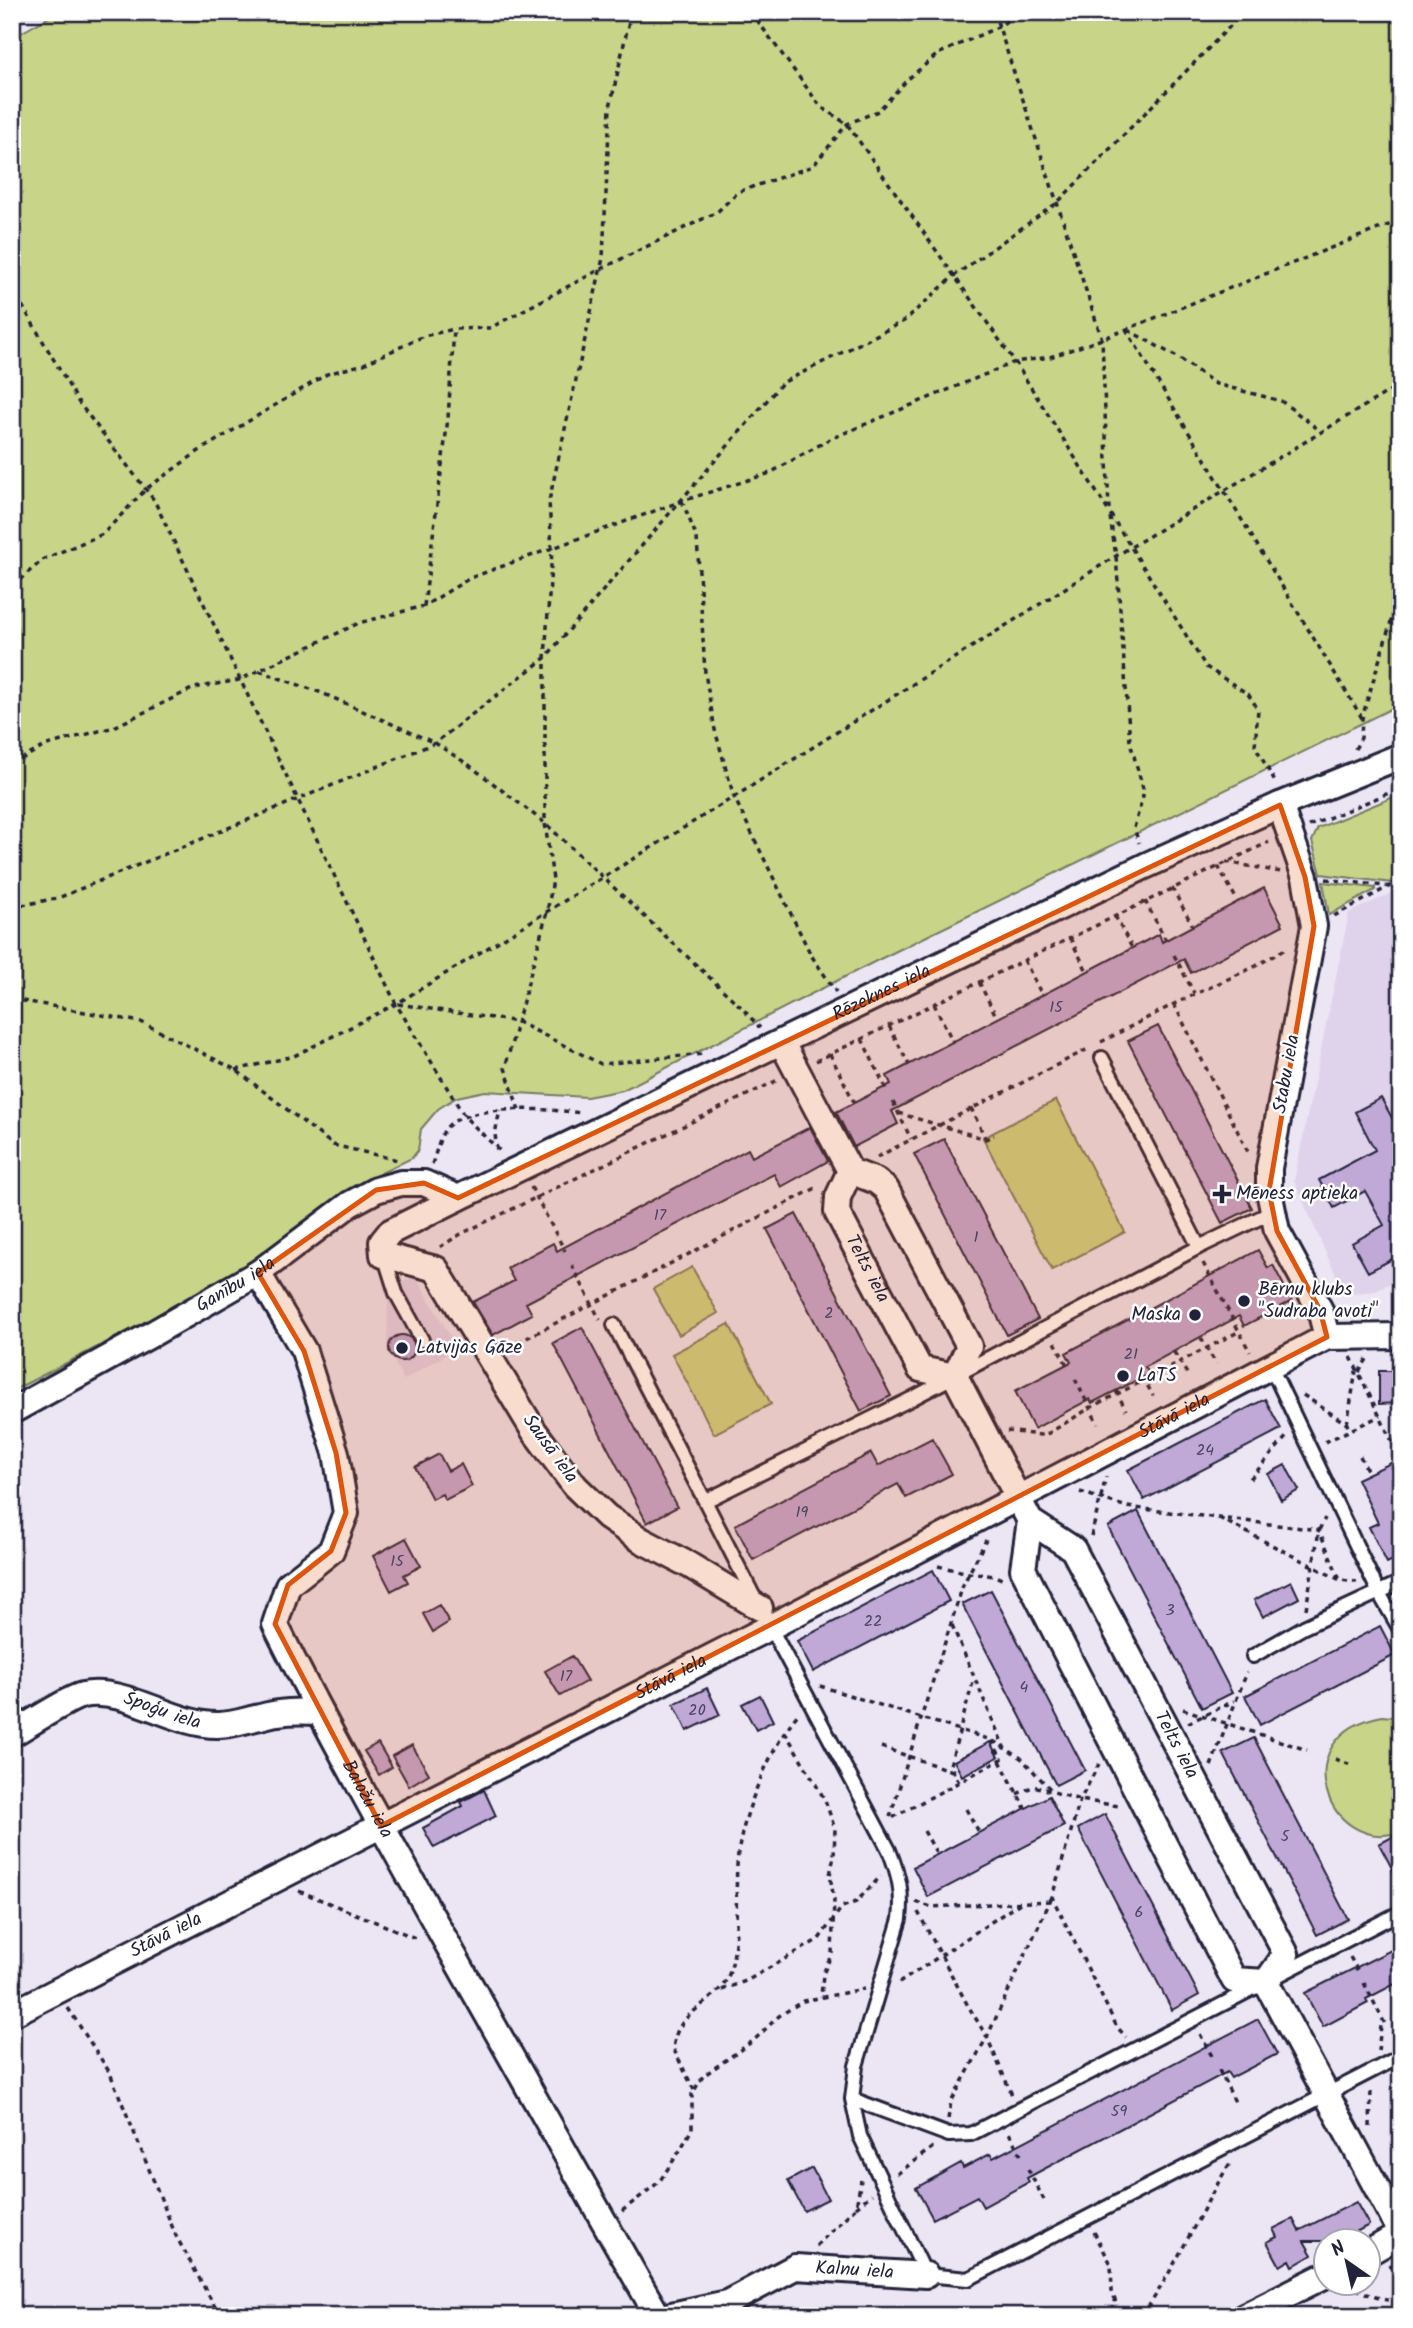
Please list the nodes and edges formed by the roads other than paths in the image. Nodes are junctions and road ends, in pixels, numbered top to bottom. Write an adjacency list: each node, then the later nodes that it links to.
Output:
1 (1401, 756): 2 (street, Rēzeknes iela)
2 (1283, 804): 3 (street, Rēzeknes iela); 7 (street, Stabu iela)
3 (779, 1044): 5 (street); 6 (street, Rēzeknes iela)
4 (1102, 1058): 8 (lane)
5 (859, 1167): 16 (street); 16 (street, Telts iela)
6 (458, 1198): 9 (street, Rēzeknes iela); 10 (street, Ganību iela)
7 (1272, 1213): 8 (lane); 13 (street, Stabu iela)
8 (1197, 1248): 16 (lane)
9 (383, 1255): 14 (lane); 23 (street, Sausā iela)
10 (258, 1273): 17 (street, Ganību iela); 26 (street, Baložu iela)
11 (614, 1325): 19 (lane)
12 (1401, 1336): 13 (street)
13 (1334, 1337): 15 (street, Stāvā iela)
14 (422, 1340)
15 (1270, 1367): 18 (street, Stāvā iela); 22 (lane)
16 (955, 1376): 18 (street, Telts iela); 19 (lane)
17 (12, 1411)
18 (1018, 1498): 20 (street, Telts iela); 23 (street, Stāvā iela)
19 (705, 1501): 23 (lane)
20 (1030, 1521): 30 (street); 30 (street, Telts iela)
21 (1401, 1582): 22 (lane)
22 (1377, 1589): 24 (lane); 25 (lane)
23 (765, 1617): 28 (street, Stāvā iela); 34 (lane)
24 (1401, 1631)
25 (1252, 1656)
26 (318, 1712): 27 (street, Špoģu iela); 28 (street, Baložu iela)
27 (12, 1734)
28 (381, 1826): 31 (street, Stāvā iela); 40 (street, Baložu iela)
29 (1401, 1912): 30 (lane)
30 (1266, 1982): 33 (street); 34 (lane)
31 (12, 2014)
32 (1401, 2056): 33 (lane)
33 (1325, 2095): 35 (street); 37 (lane)
34 (852, 2099): 37 (lane)
35 (1401, 2234): 36 (street)
36 (1382, 2245)
37 (926, 2275): 39 (street, Kalnu iela)
38 (1312, 2282): 43 (street)
39 (763, 2284): 41 (street, Kalnu iela); 42 (street)
40 (658, 2316)
41 (667, 2316)
42 (747, 2316)
43 (1244, 2316)

